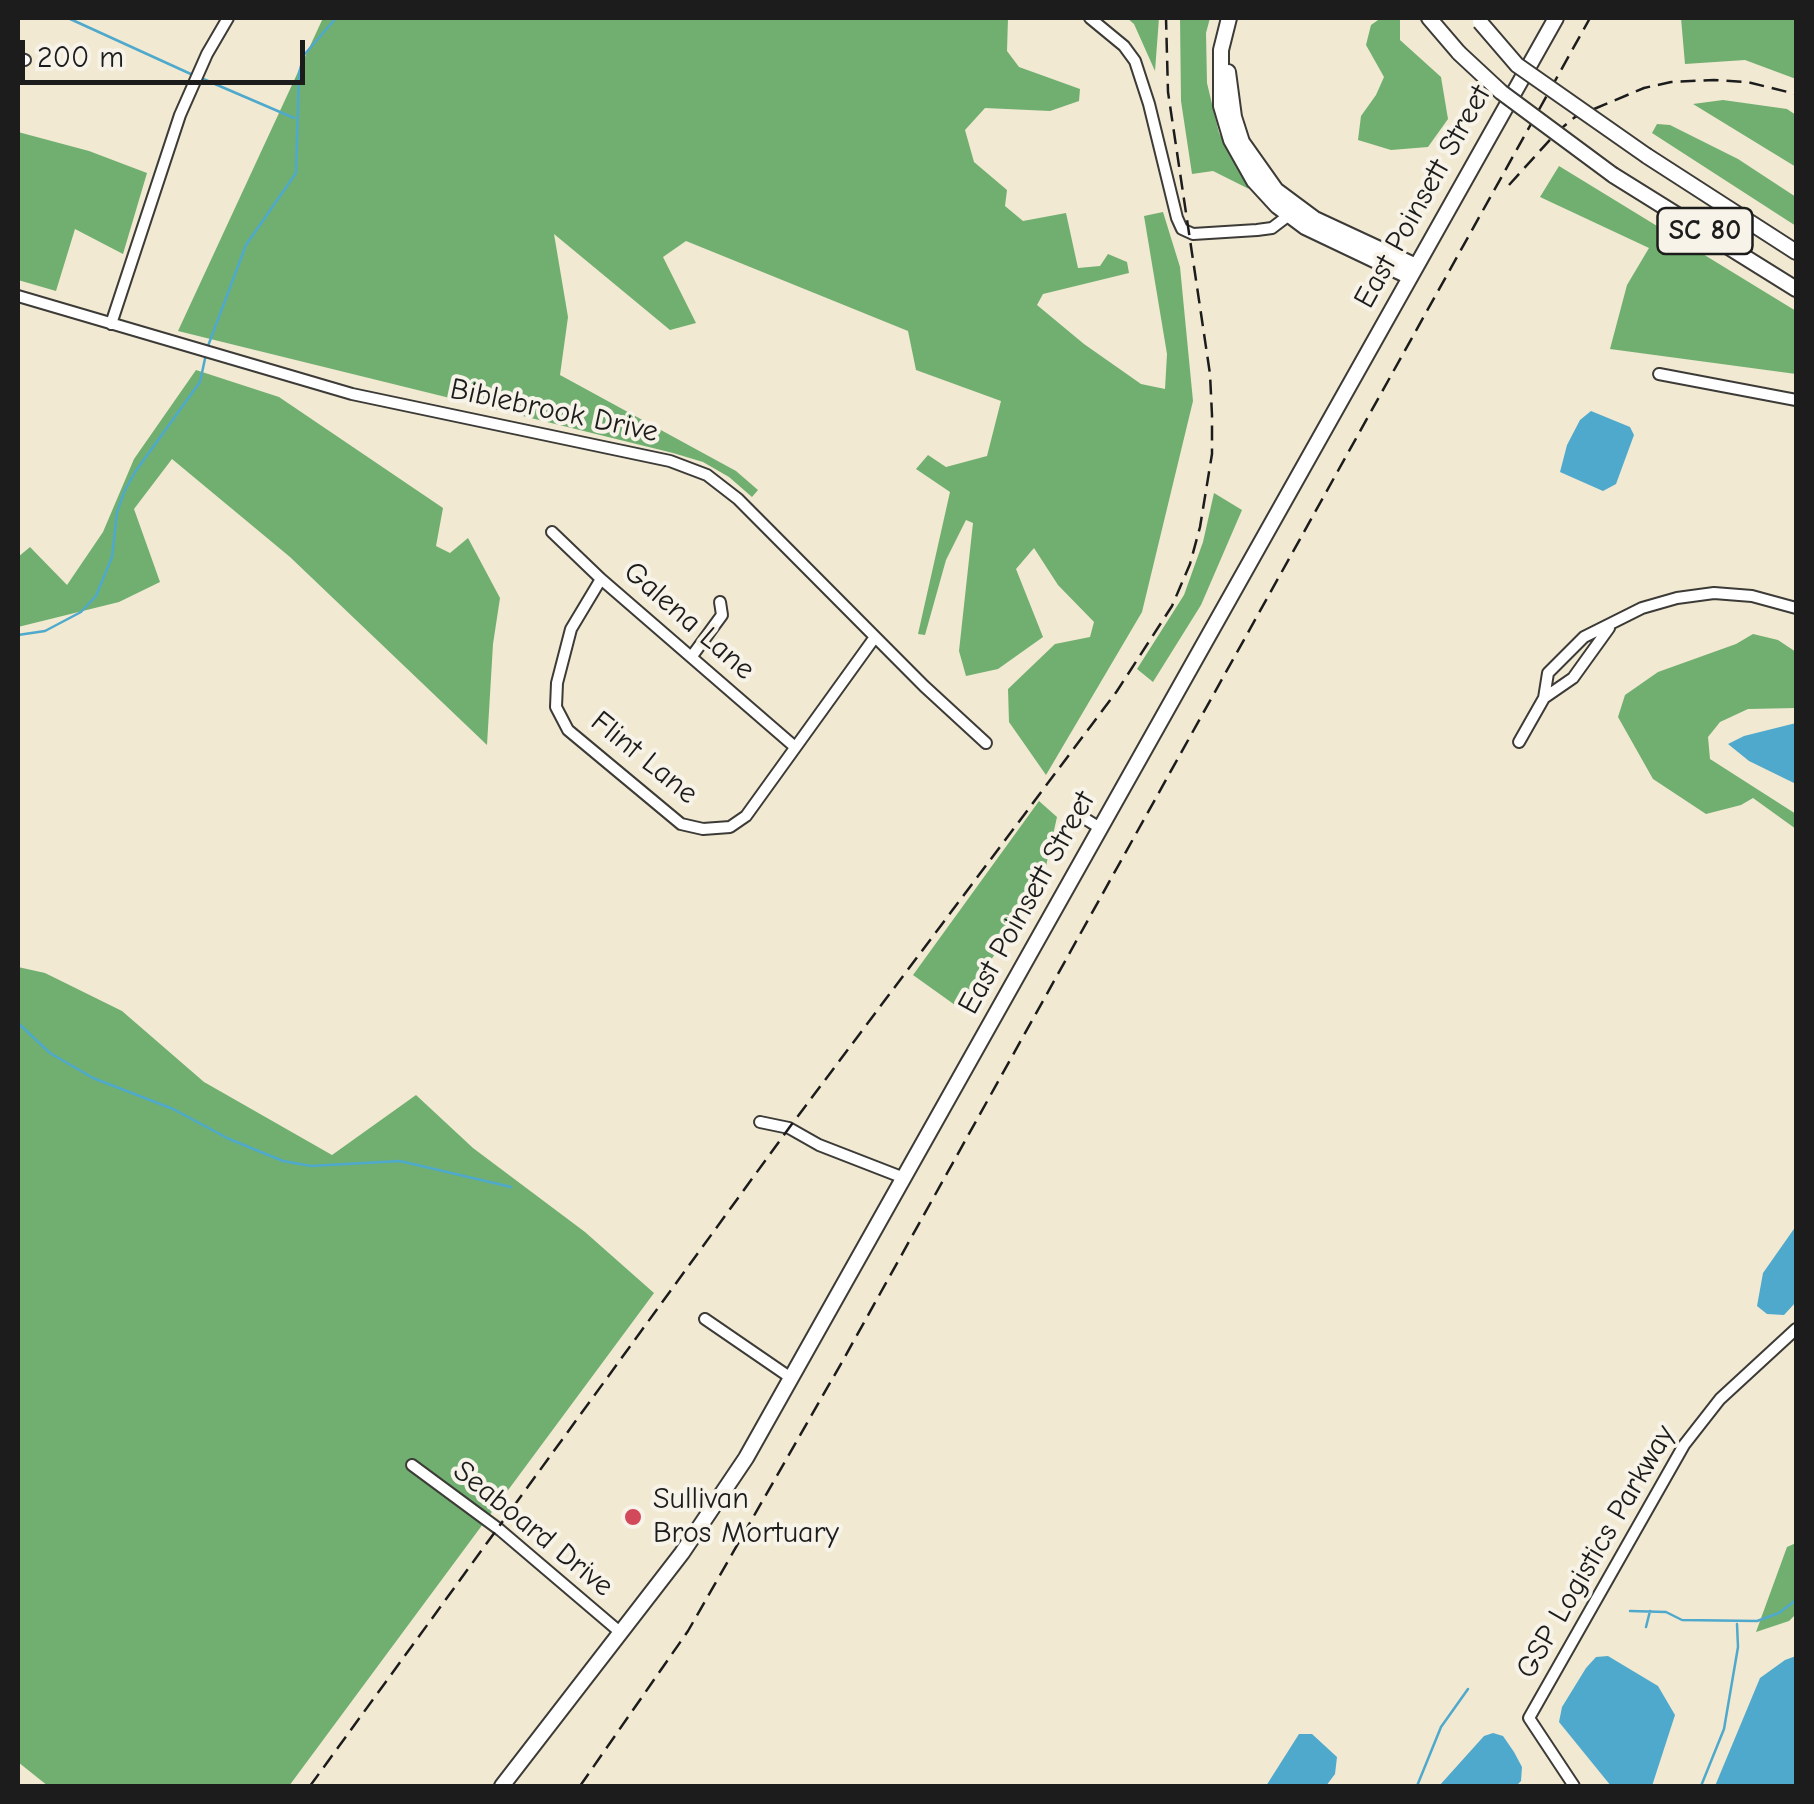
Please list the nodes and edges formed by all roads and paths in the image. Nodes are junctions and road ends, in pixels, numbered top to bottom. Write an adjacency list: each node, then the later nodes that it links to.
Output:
1 (228, 18): 13 (street)
2 (1090, 18): 8 (street)
3 (1229, 18): 8 (main road)
4 (1238, 18): 8 (main road)
5 (1429, 18): 11 (main road, SC 80, bridge)
6 (1556, 18): 10 (main road, East Poinsett Street)
7 (1478, 20): 9 (main road, SC 80, bridge)
8 (1294, 212): 10 (main road)
9 (1796, 252)
10 (1411, 270): 28 (main road, East Poinsett Street)
11 (1796, 289)
12 (18, 296): 13 (street, Biblebrook Drive)
13 (111, 324): 21 (street, Biblebrook Drive)
14 (1658, 374): 15 (street)
15 (1796, 400)
16 (552, 532): 17 (street, Galena Lane)
17 (601, 580): 22 (street, Galena Lane); 26 (street, Flint Lane)
18 (720, 602): 22 (street)
19 (1796, 608): 20 (street)
20 (1612, 623): 23 (street); 23 (street)
21 (875, 637): 25 (street, Biblebrook Drive); 26 (street, Flint Lane)
22 (692, 656): 26 (street, Galena Lane)
23 (1544, 698): 24 (street)
24 (1519, 742)
25 (986, 743)
26 (795, 747)
27 (1079, 815): 28 (street)
28 (1100, 828): 30 (main road, East Poinsett Street)
29 (760, 1122): 30 (street)
30 (904, 1178): 33 (main road, East Poinsett Street)
31 (705, 1319): 33 (street)
32 (1796, 1329): 37 (street, GSP Logistics Parkway)
33 (791, 1378): 35 (main road, East Poinsett Street)
34 (412, 1465): 35 (street, Seaboard Drive)
35 (621, 1633): 36 (main road, East Poinsett Street)
36 (502, 1786)
37 (1574, 1786)

